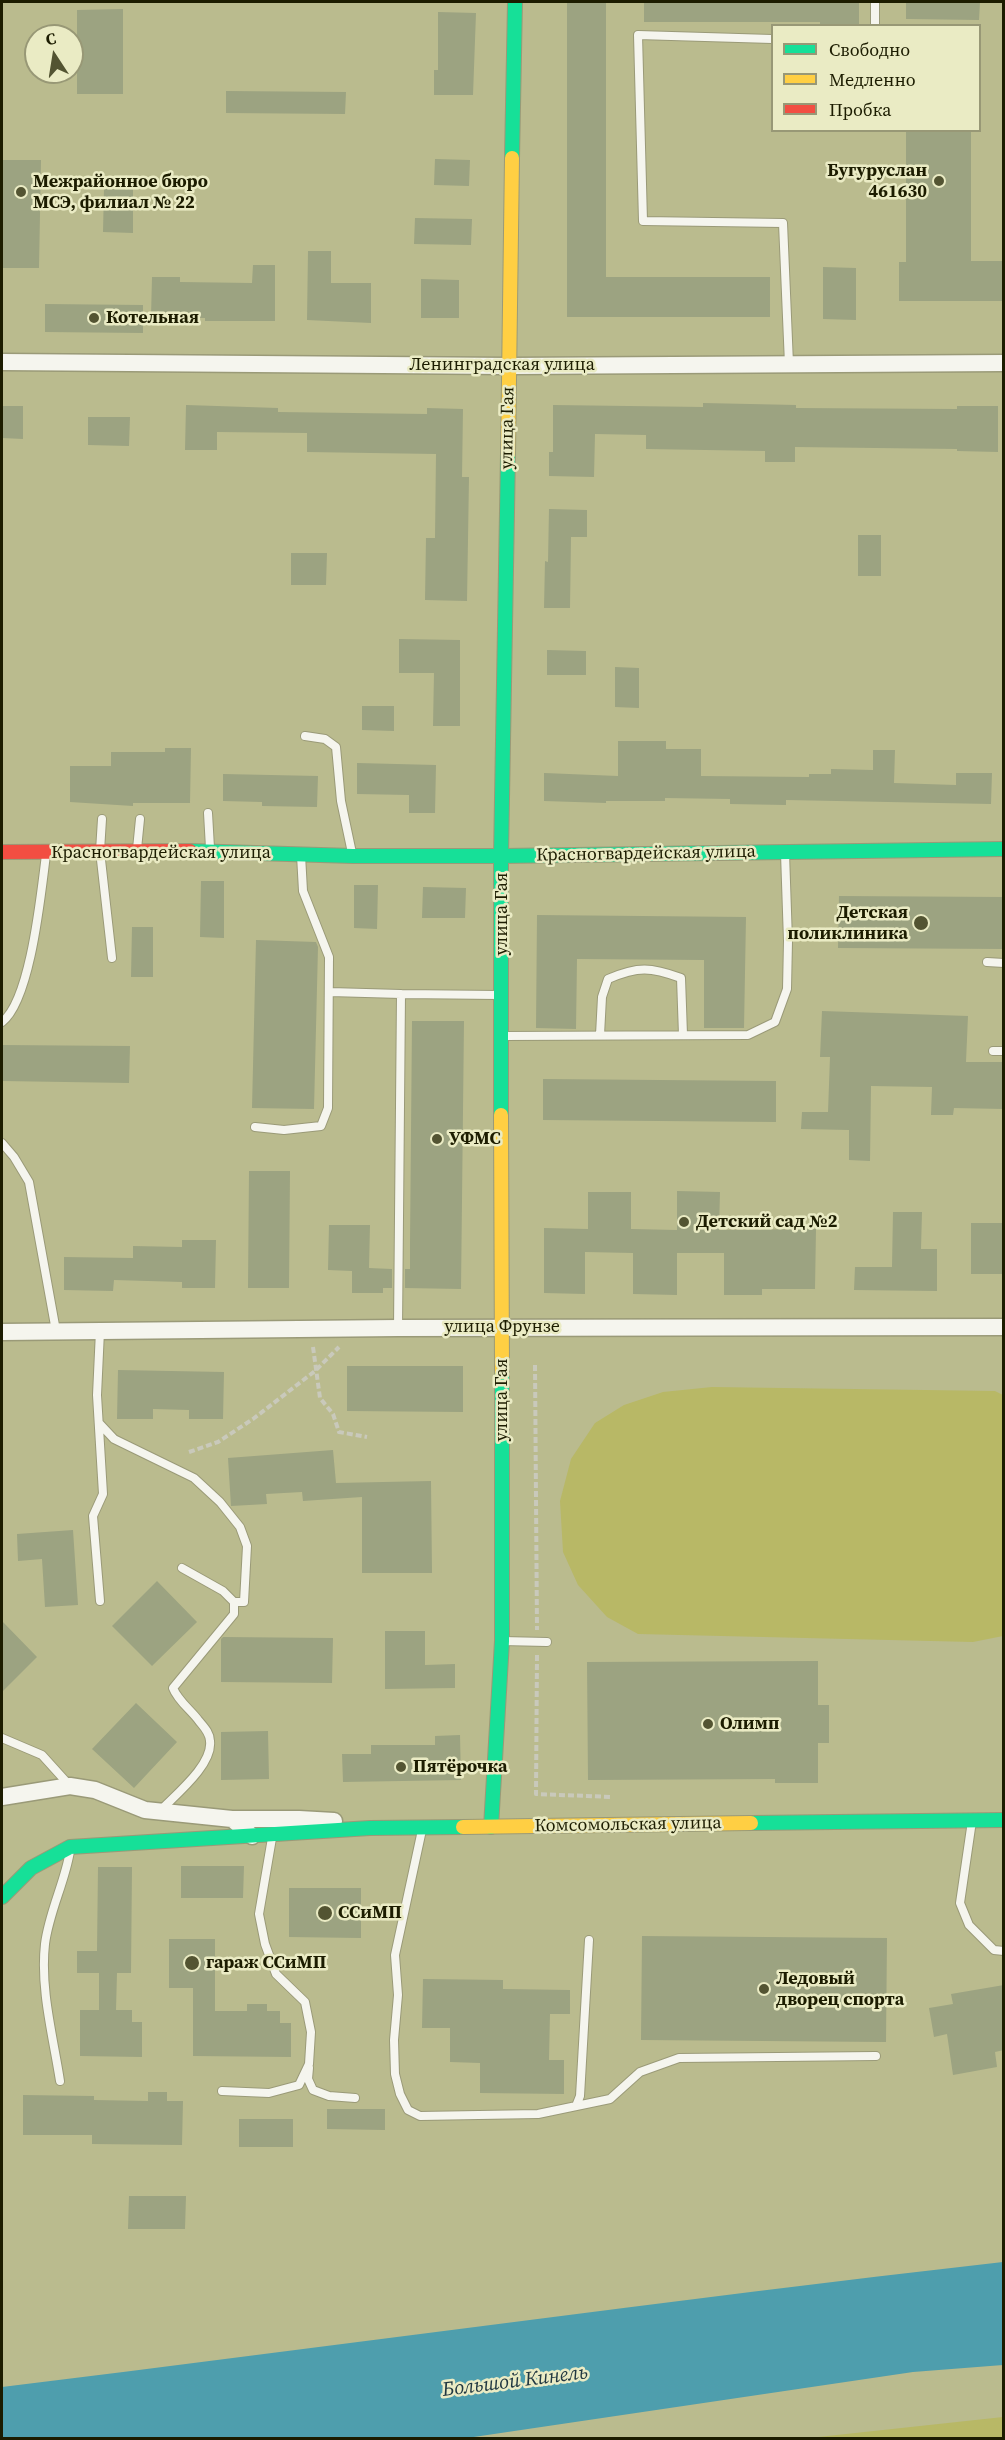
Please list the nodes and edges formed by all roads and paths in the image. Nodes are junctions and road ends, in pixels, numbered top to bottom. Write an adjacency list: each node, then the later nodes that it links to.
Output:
1 (515, 2): 8 (street, улица Гая)
2 (875, 2): 3 (lane)
3 (875, 24)
4 (771, 39): 7 (lane)
5 (2, 362): 8 (street, Ленинградская улица)
6 (1004, 363): 7 (street, Ленинградская улица)
7 (789, 364): 8 (street, Ленинградская улица)
8 (509, 366): 22 (street, улица Гая)
9 (305, 736): 21 (lane)
10 (208, 813): 15 (lane)
11 (102, 819): 14 (lane)
12 (140, 819): 18 (lane)
13 (1004, 849): 19 (street, Красногвардейская улица)
14 (100, 850): 17 (street, Красногвардейская улица); 18 (street, Красногвардейская улица); 23 (lane)
15 (210, 851): 18 (street, Красногвардейская улица); 20 (street, Красногвардейская улица)
16 (2, 852): 17 (street, Красногвардейская улица)
17 (46, 852): 29 (lane)
18 (137, 852)
19 (785, 853): 22 (street, Красногвардейская улица); 31 (lane)
20 (301, 854): 21 (street, Красногвардейская улица); 26 (lane)
21 (353, 856): 22 (street, Красногвардейская улица)
22 (501, 856): 28 (street, улица Гая)
23 (112, 957)
24 (987, 962): 25 (lane)
25 (1004, 963)
26 (330, 993): 27 (lane); 35 (lane)
27 (401, 994): 28 (lane); 39 (lane)
28 (502, 995): 32 (street, улица Гая)
29 (2, 1022)
30 (600, 1035): 31 (lane); 31 (lane); 32 (lane)
31 (683, 1035)
32 (502, 1036): 38 (street, улица Гая)
33 (993, 1051): 34 (lane)
34 (1004, 1051)
35 (255, 1127)
36 (2, 1143): 40 (lane)
37 (1004, 1326): 38 (street, улица Фрунзе)
38 (502, 1327): 39 (street, улица Фрунзе); 53 (street, улица Гая)
39 (398, 1328): 41 (street, улица Фрунзе)
40 (56, 1331): 41 (street, улица Фрунзе); 42 (street, улица Фрунзе)
41 (100, 1331): 47 (lane)
42 (2, 1332)
43 (346, 1339): 46 (path)
44 (313, 1340): 46 (path)
45 (535, 1365): 54 (path)
46 (315, 1371): 48 (path); 49 (path)
47 (99, 1423): 51 (lane); 52 (lane)
48 (367, 1437)
49 (189, 1452)
50 (182, 1568): 52 (lane)
51 (100, 1601)
52 (234, 1602): 60 (lane)
53 (502, 1641): 54 (lane); 65 (street, улица Гая)
54 (537, 1642): 55 (lane); 59 (path)
55 (547, 1642)
56 (2, 1738): 57 (lane)
57 (70, 1786): 58 (street); 60 (street)
58 (2, 1797)
59 (612, 1797)
60 (159, 1812): 61 (street)
61 (232, 1819): 66 (street); 68 (street)
62 (1004, 1820): 63 (street, Комсомольская улица)
63 (972, 1821): 65 (street, Комсомольская улица); 72 (lane)
64 (422, 1827): 65 (street, Комсомольская улица); 66 (street, Комсомольская улица); 78 (lane)
65 (491, 1827)
66 (370, 1828): 67 (street, Комсомольская улица)
67 (272, 1834): 68 (street, Комсомольская улица); 74 (lane)
68 (252, 1836): 69 (street, Комсомольская улица)
69 (70, 1847): 70 (street); 75 (lane)
70 (2, 1898)
71 (589, 1940): 78 (lane)
72 (1004, 1951)
73 (876, 2056): 78 (lane)
74 (309, 2064): 76 (lane); 77 (lane)
75 (60, 2081)
76 (222, 2091)
77 (355, 2098)
78 (576, 2106)

